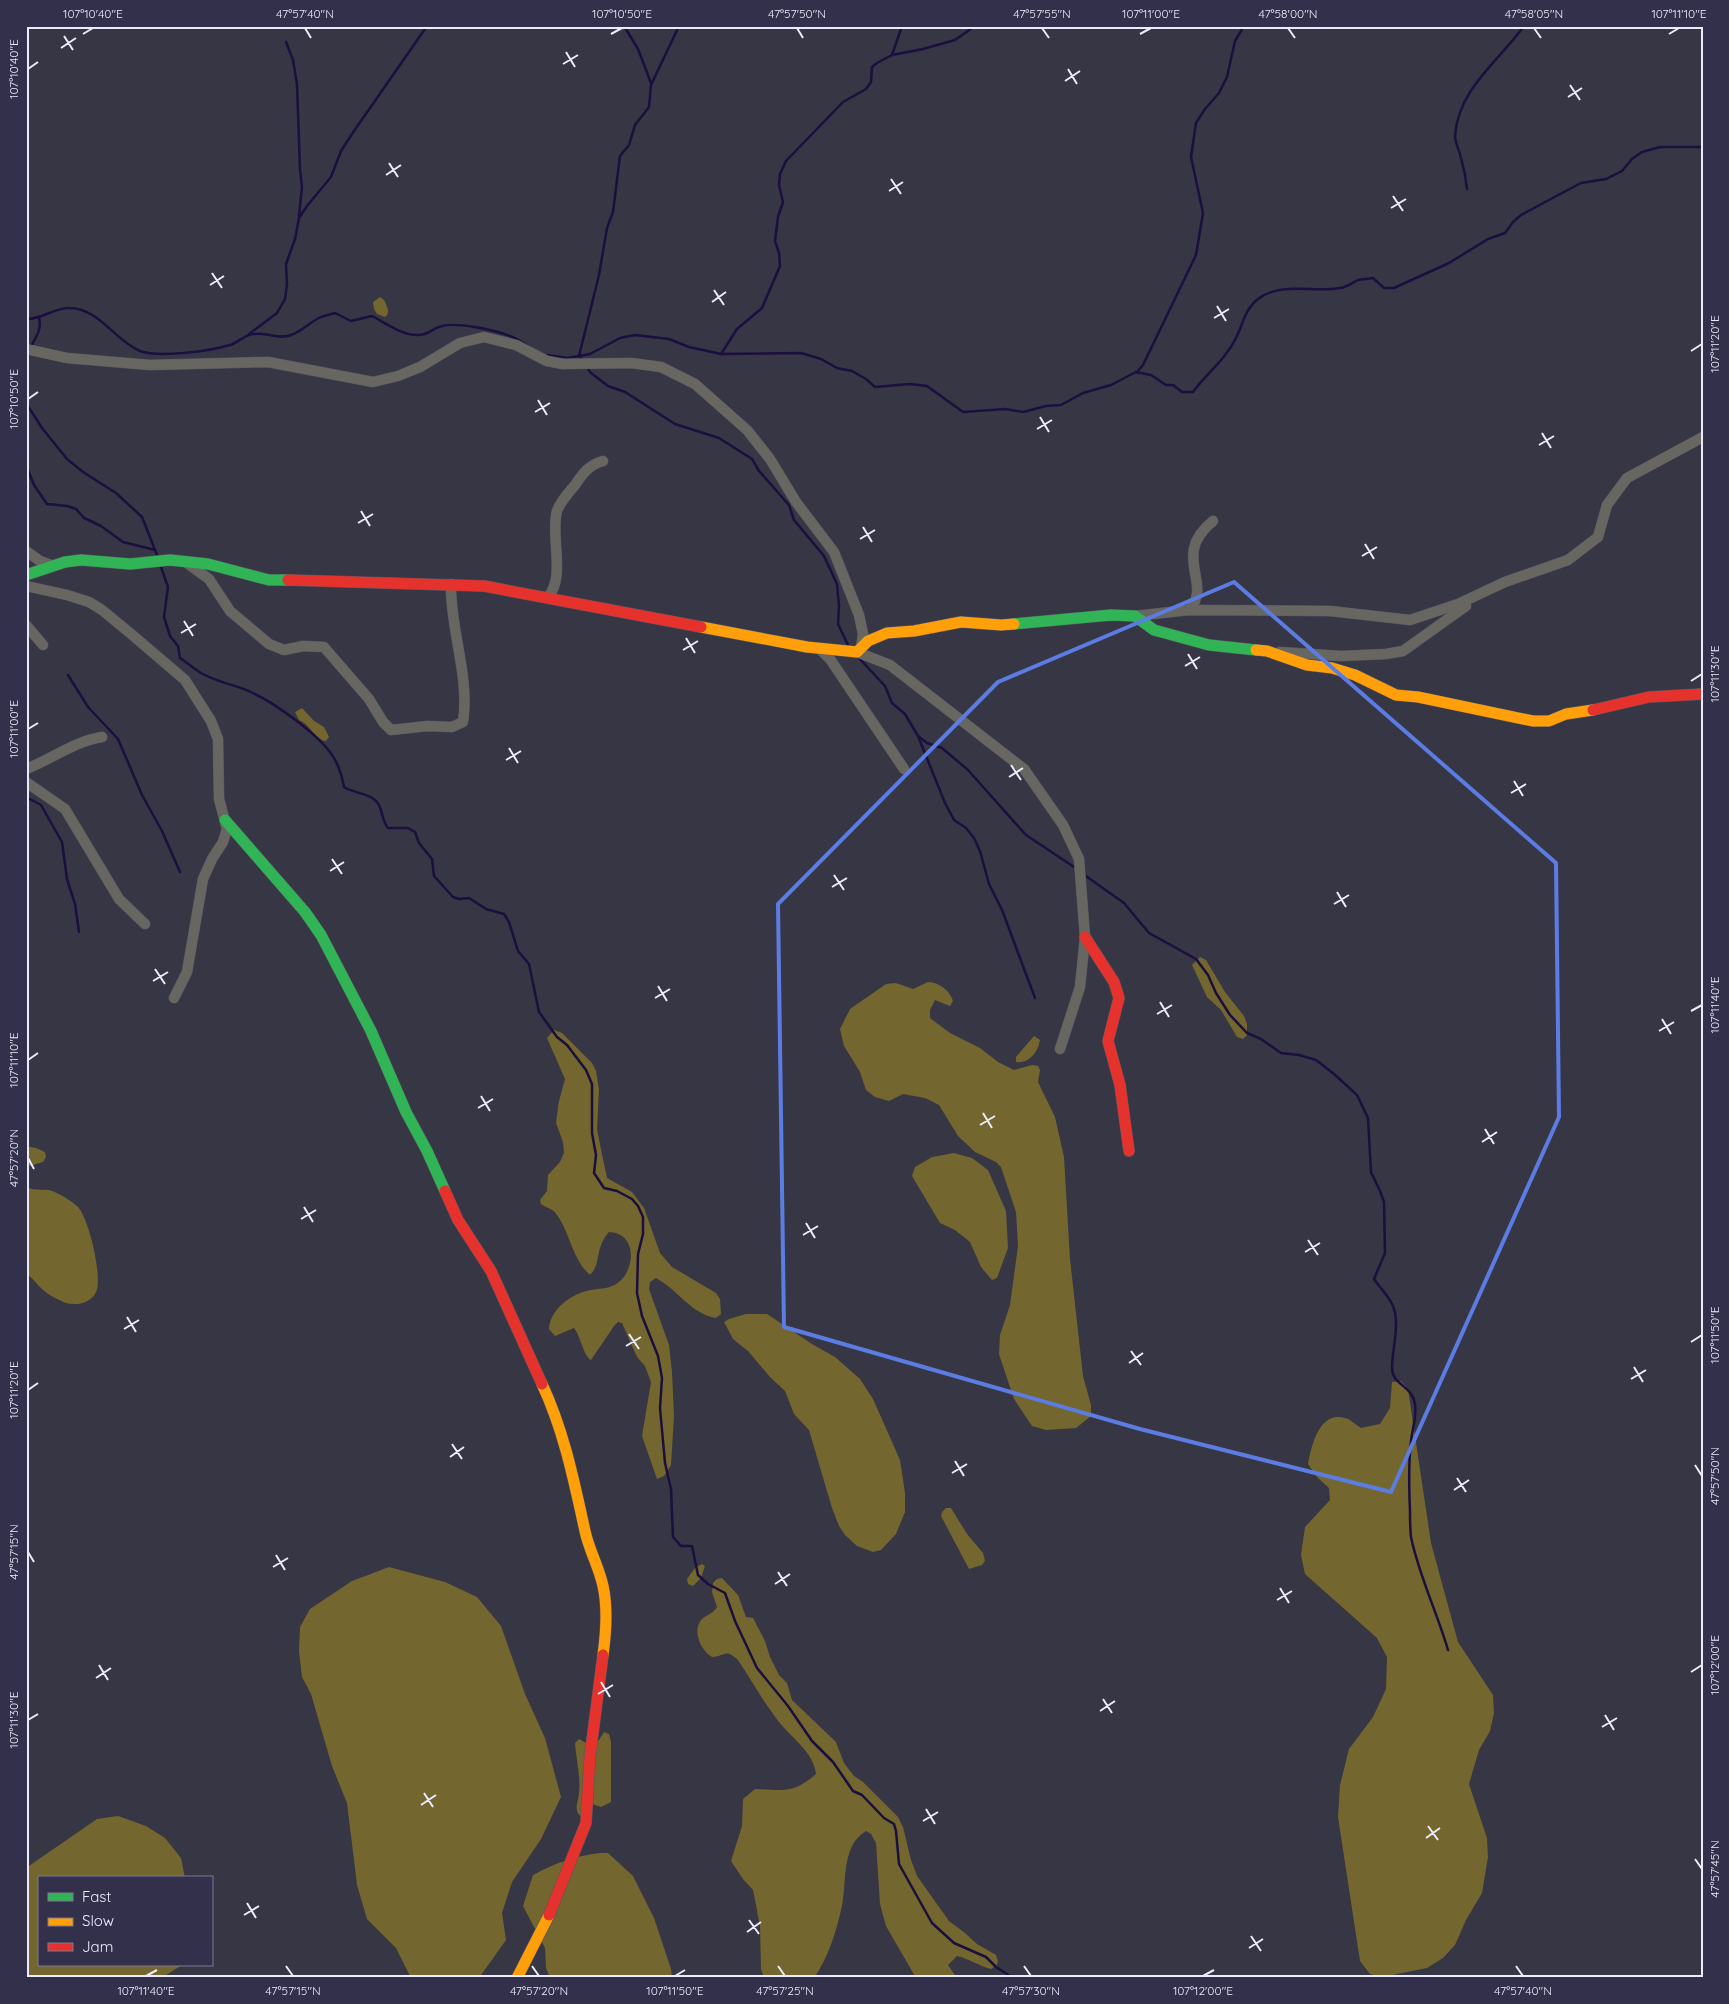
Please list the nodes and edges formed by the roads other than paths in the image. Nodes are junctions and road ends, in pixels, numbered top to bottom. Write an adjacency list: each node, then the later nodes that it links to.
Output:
1 (26, 349): 18 (street)
2 (1703, 437): 11 (street)
3 (603, 461): 12 (street)
4 (1213, 521): 13 (street)
5 (26, 550): 7 (street)
6 (184, 561): 7 (street); 9 (street); 9 (street)
7 (53, 566): 8 (street)
8 (26, 574)
9 (451, 584): 12 (street)
10 (26, 586): 25 (street)
11 (1486, 591): 13 (street); 19 (street)
12 (548, 597): 17 (street)
13 (1189, 610): 14 (street)
14 (1135, 616): 18 (street); 19 (street)
15 (26, 625): 16 (street)
16 (43, 645)
17 (819, 648): 18 (street); 22 (street)
18 (859, 650): 27 (street)
19 (1267, 651): 20 (street)
20 (1703, 694)
21 (102, 737): 23 (street)
22 (904, 768)
23 (26, 769)
24 (26, 782): 26 (street)
25 (225, 820): 28 (street); 31 (street)
26 (145, 924)
27 (1084, 937): 29 (street); 30 (street)
28 (174, 998)
29 (1060, 1049)
30 (1129, 1151)
31 (517, 1978)

